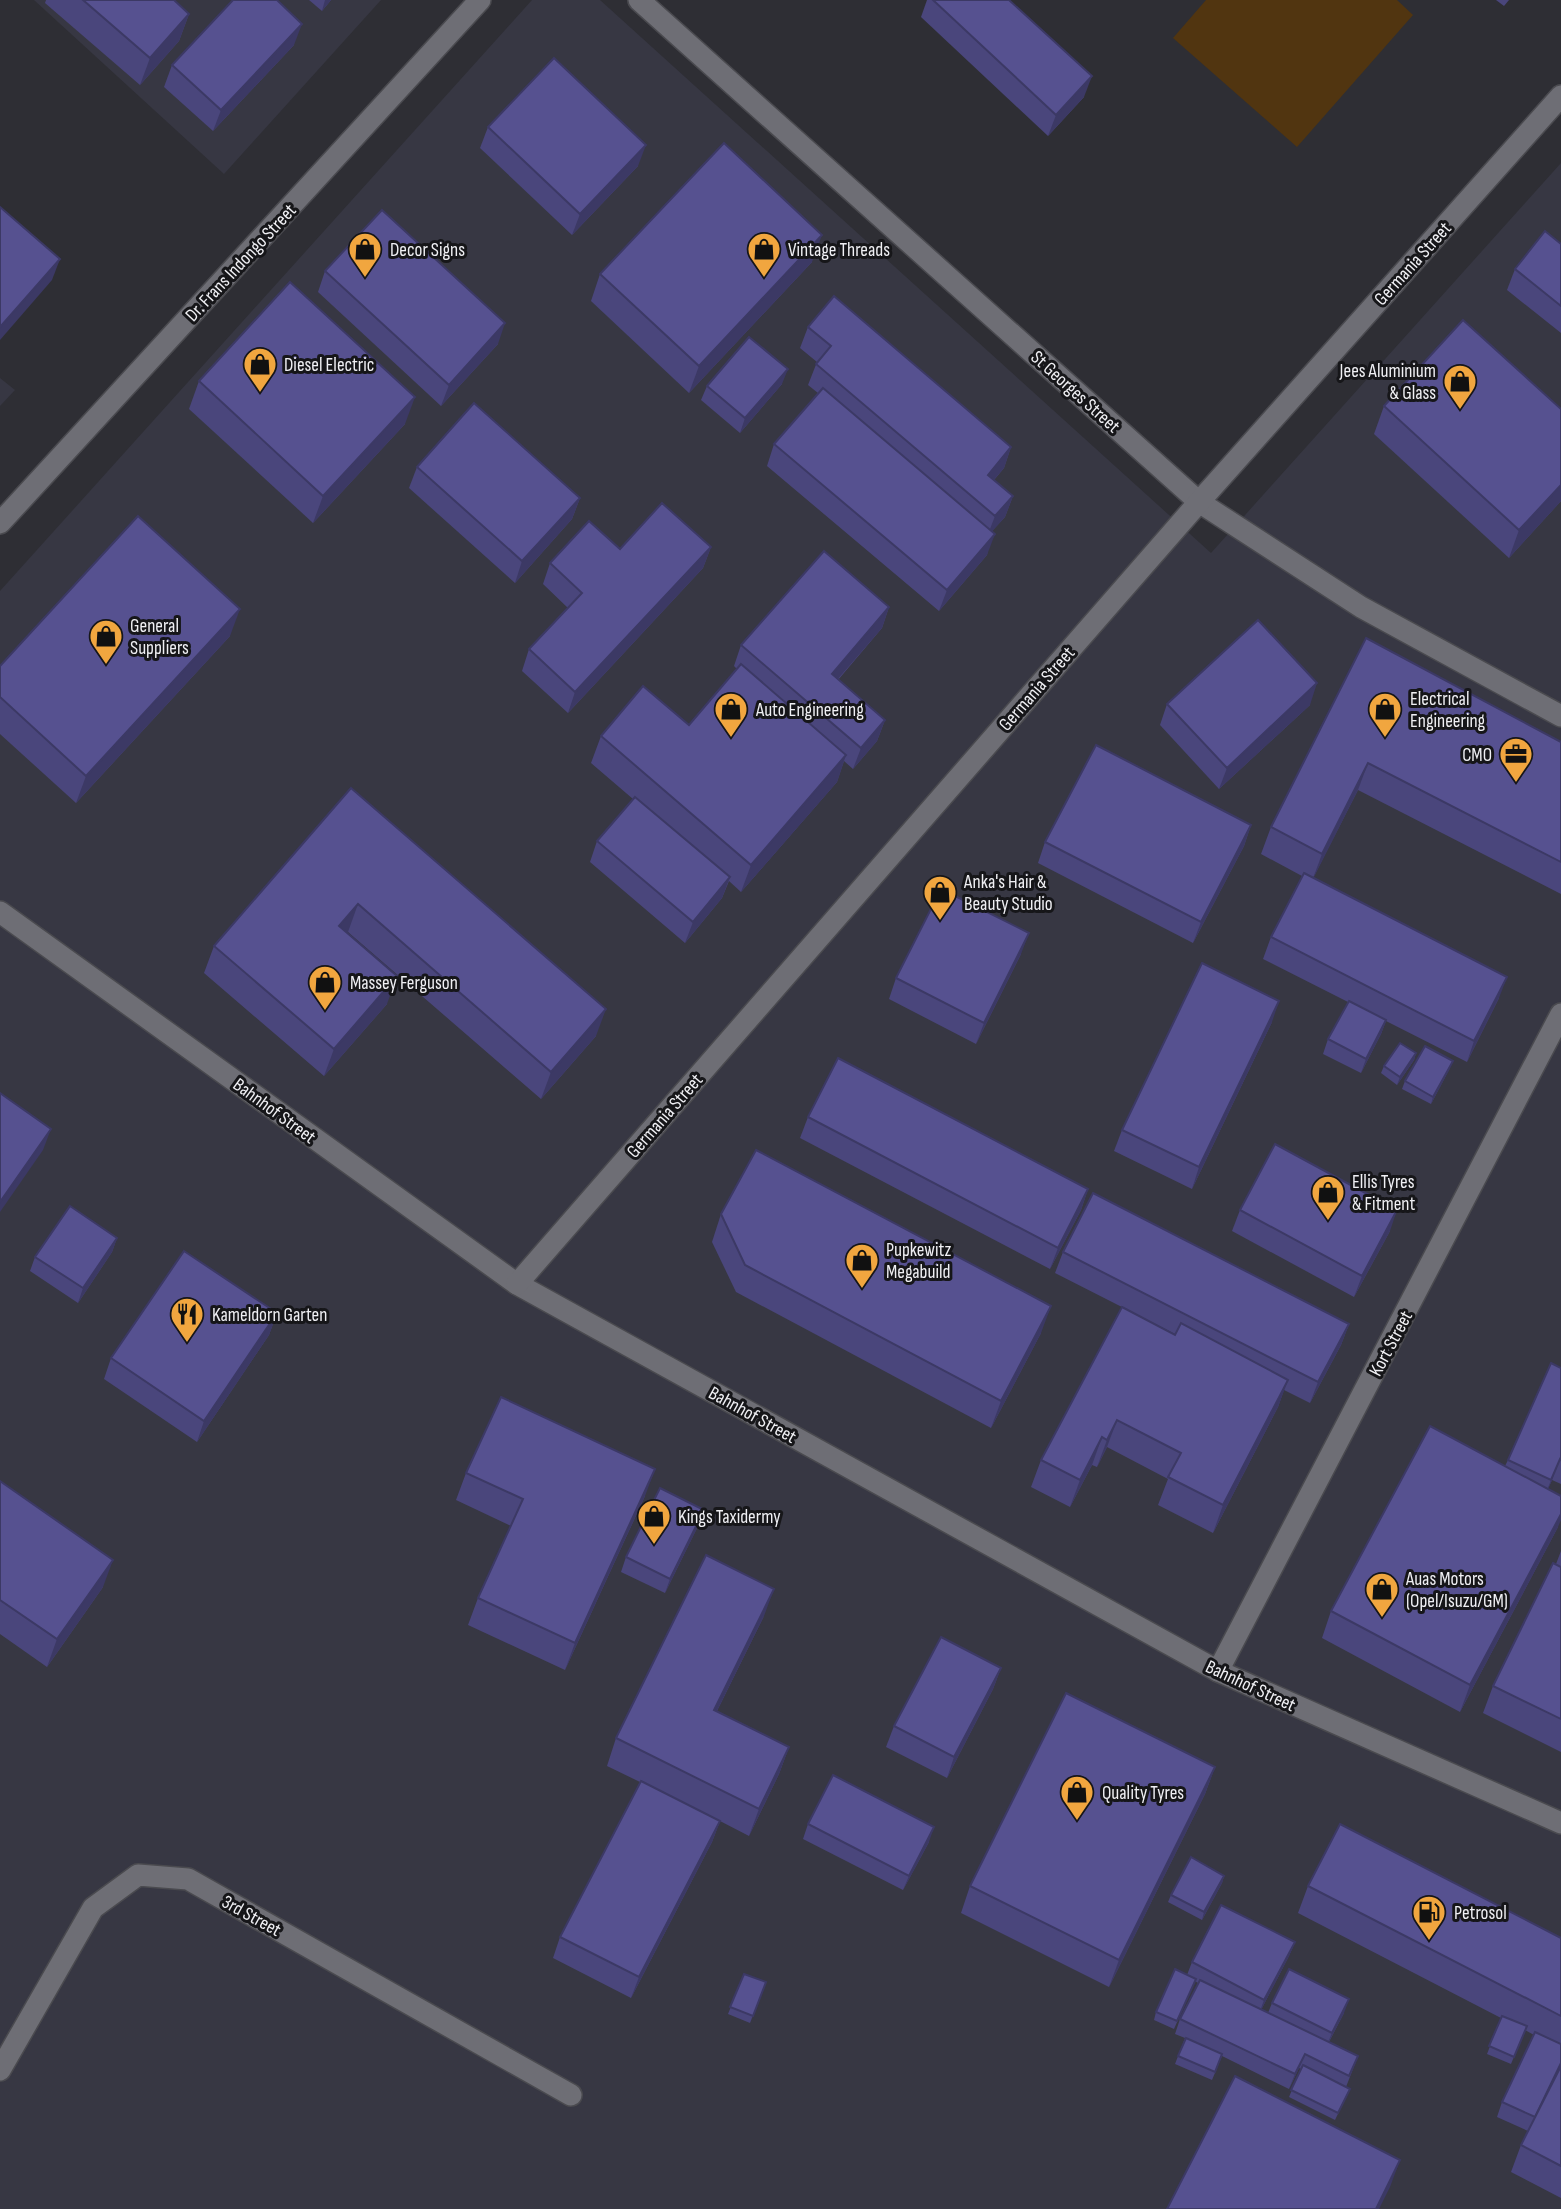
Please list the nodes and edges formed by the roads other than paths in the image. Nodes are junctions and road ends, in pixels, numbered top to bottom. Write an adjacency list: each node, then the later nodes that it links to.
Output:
1 (480, 0): 5 (street, Dr. Frans Indongo Street)
2 (639, 0): 4 (street, St Georges Street)
3 (1561, 96): 4 (street, Germania Street)
4 (1199, 502): 6 (street, St Georges Street); 9 (street, Germania Street)
5 (0, 523)
6 (1561, 716)
7 (0, 912): 9 (street, Bahnhof Street)
8 (1561, 1014): 10 (street, Kort Street)
9 (517, 1284): 10 (street, Bahnhof Street)
10 (1218, 1671): 11 (street, Bahnhof Street)
11 (1561, 1823)
12 (0, 2070): 13 (street, 3rd Street)
13 (571, 2095)

